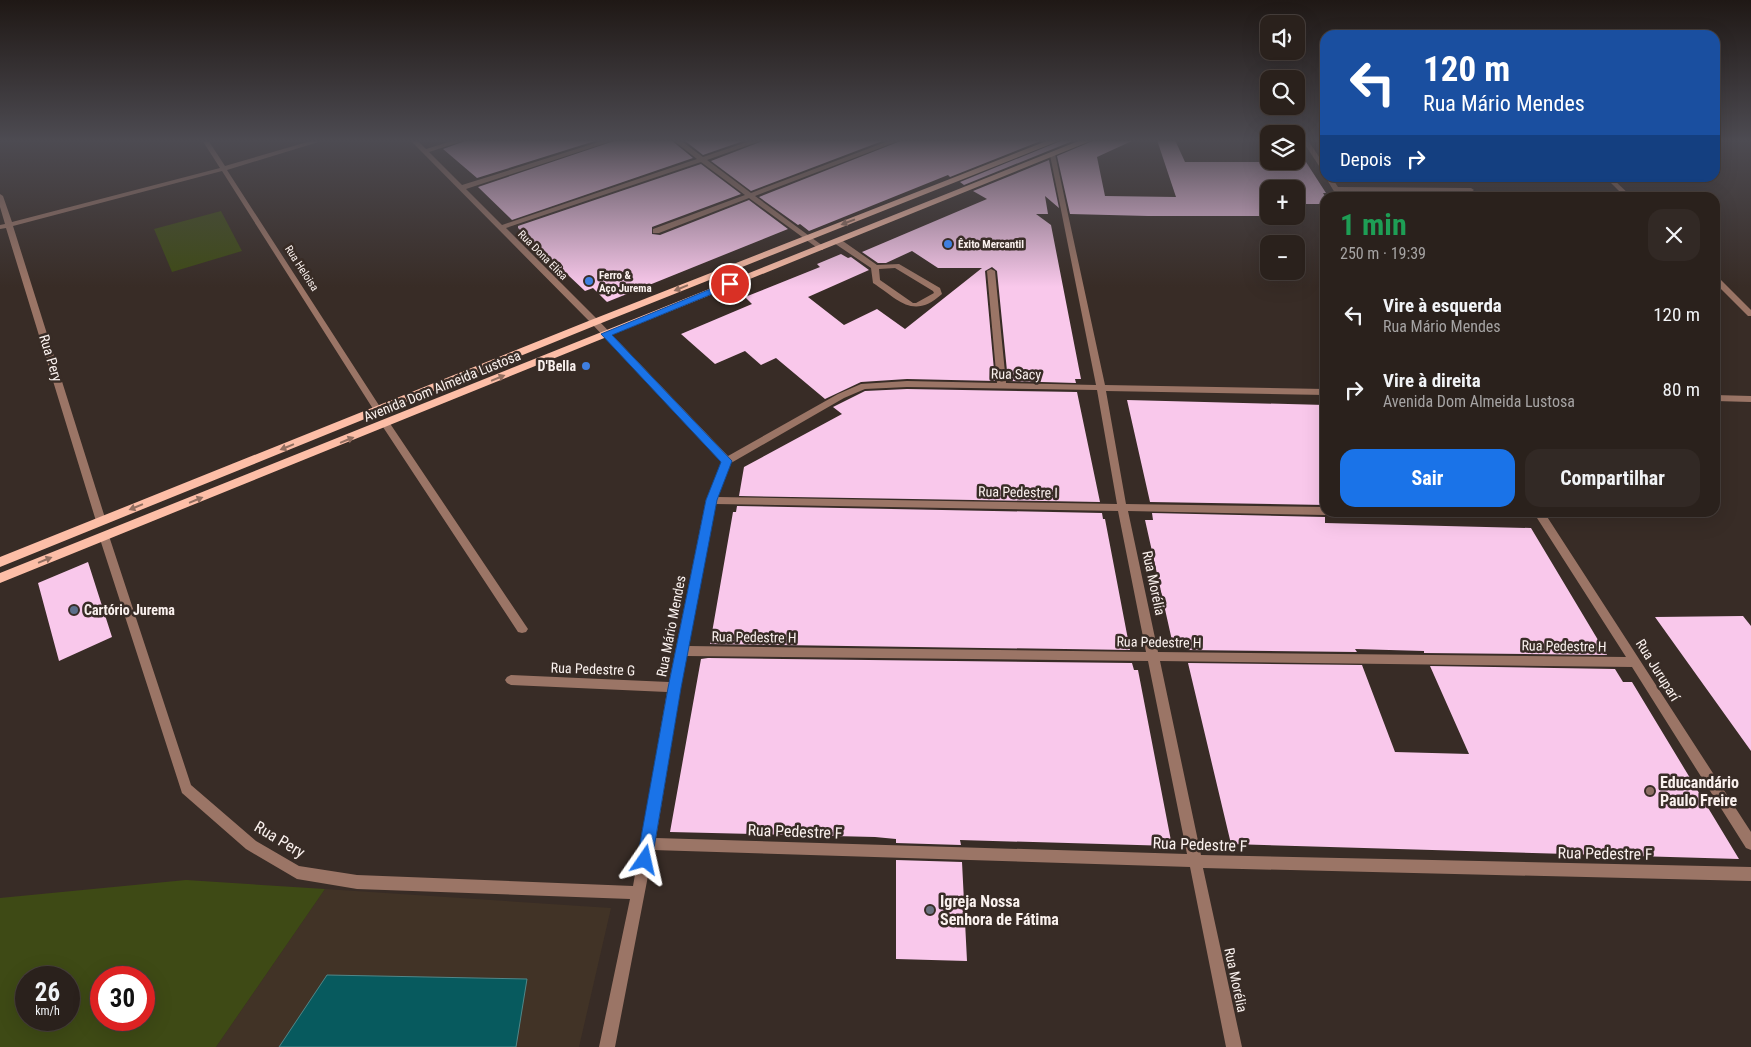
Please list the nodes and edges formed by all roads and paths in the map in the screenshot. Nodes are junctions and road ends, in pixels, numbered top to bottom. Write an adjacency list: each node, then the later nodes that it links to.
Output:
1 (147, 189): 15 (street)
2 (236, 189): 33 (street, Rua Heloisa)
3 (462, 189): 17 (street, Rua Dona Elisa)
4 (619, 189): 17 (street)
5 (741, 189): 14 (street)
6 (770, 189): 14 (street)
7 (933, 189): 19 (main road, Avenida Dom Almeida Lustosa, one-way to 19)
8 (968, 189): 20 (main road, Avenida Dom Almeida Lustosa)
9 (1060, 189): 29 (street, Rua Morélia)
10 (1336, 189): 11 (street); 12 (street)
11 (1471, 190)
12 (1338, 192)
13 (0, 196): 15 (street, Rua Pery)
14 (751, 196): 18 (street); 19 (street)
15 (9, 225): 16 (street); 40 (street, Rua Pery)
16 (0, 227)
17 (500, 228): 26 (street, Rua Dona Elisa)
18 (656, 231)
19 (806, 238): 21 (street); 26 (main road, Avenida Dom Almeida Lustosa, one-way to 26)
20 (837, 241): 21 (main road, Avenida Dom Almeida Lustosa); 22 (street)
21 (820, 248): 27 (main road, Avenida Dom Almeida Lustosa)
22 (875, 267): 22 (street)
23 (991, 271): 28 (street)
24 (1720, 284): 25 (street)
25 (1751, 314)
26 (594, 322): 27 (street); 33 (main road, Avenida Dom Almeida Lustosa)
27 (606, 334): 34 (main road, Avenida Dom Almeida Lustosa, one-way to 27); 35 (street)
28 (1002, 387): 29 (street, Rua Sacy); 35 (street, Rua Sacy)
29 (1101, 388): 30 (street, Rua Sacy); 37 (street, Rua Morélia)
30 (1320, 392)
31 (1720, 398): 32 (street)
32 (1751, 399)
33 (378, 410): 40 (main road, Avenida Dom Almeida Lustosa, one-way to 40)
34 (386, 424): 41 (main road, Avenida Dom Almeida Lustosa, one-way to 34); 44 (street)
35 (727, 461): 36 (street, Rua Mário Mendes)
36 (711, 500): 37 (street, Rua Pedestre I); 45 (street, Rua Mário Mendes)
37 (1122, 507): 38 (street, Rua Pedestre I); 46 (street, Rua Morélia)
38 (1320, 511)
39 (1543, 517): 47 (street, Rua Juruparí)
40 (101, 521): 42 (main road, Avenida Dom Almeida Lustosa)
41 (104, 536): 43 (main road, Avenida Dom Almeida Lustosa, one-way to 41); 54 (street, Rua Pery)
42 (0, 562)
43 (0, 578)
44 (522, 629)
45 (682, 651): 46 (street, Rua Pedestre H); 49 (street, Rua Mário Mendes)
46 (1154, 657): 47 (street, Rua Pedestre H); 52 (street, Rua Morélia)
47 (1636, 662): 51 (street, Rua Juruparí)
48 (511, 680): 49 (street, Rua Pedestre G)
49 (674, 688): 50 (street, Rua Mário Mendes)
50 (648, 844): 52 (street, Rua Pedestre F); 54 (street, Rua Mário Mendes)
51 (1751, 844)
52 (1195, 861): 53 (street, Rua Pedestre F); 56 (street, Rua Morélia)
53 (1751, 874)
54 (638, 893): 55 (street, Rua Mário Mendes)
55 (607, 1047)
56 (1234, 1047)

